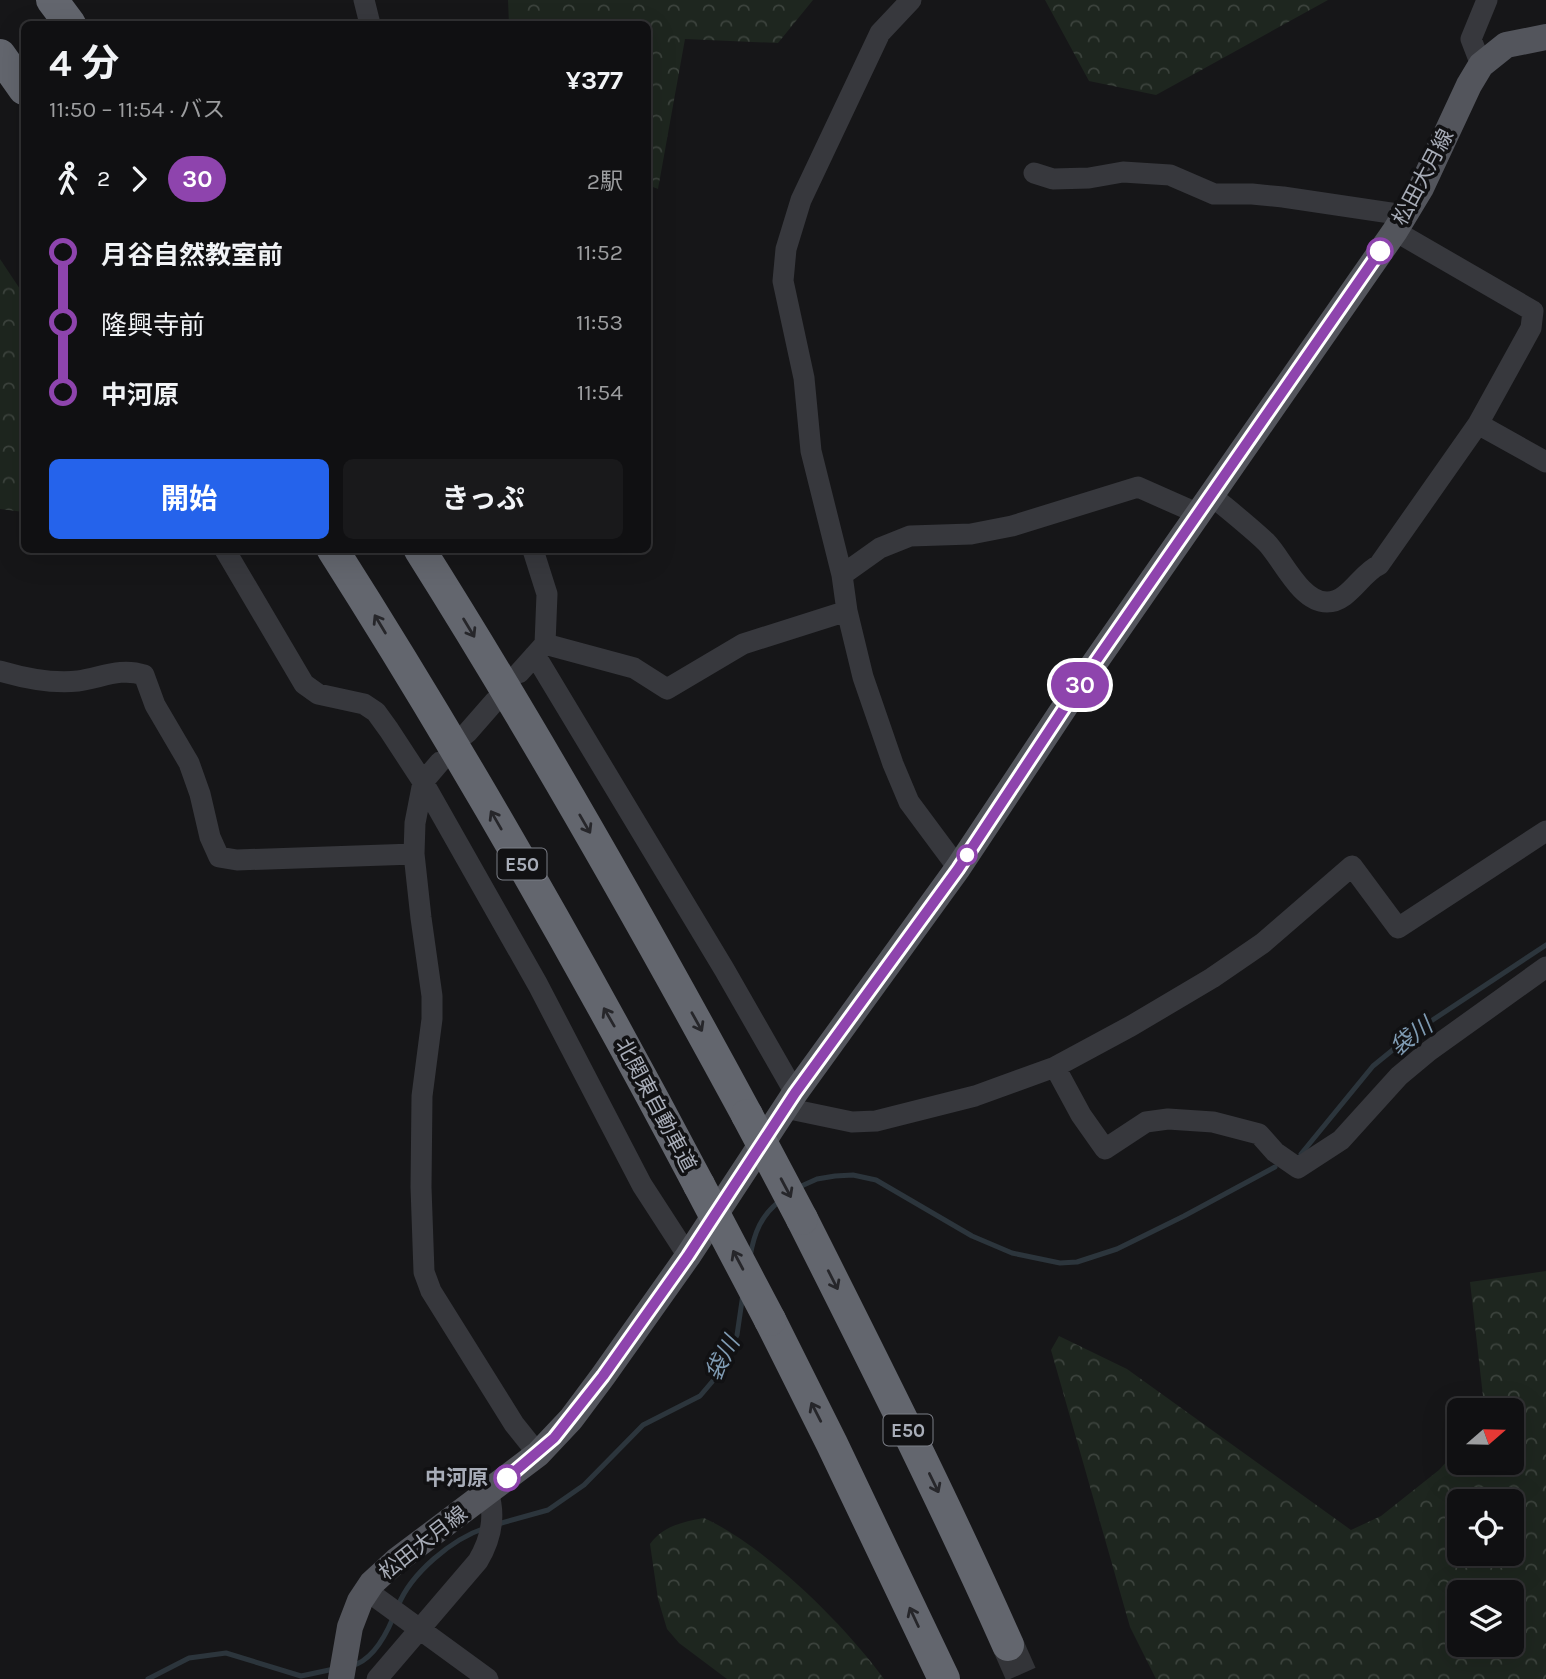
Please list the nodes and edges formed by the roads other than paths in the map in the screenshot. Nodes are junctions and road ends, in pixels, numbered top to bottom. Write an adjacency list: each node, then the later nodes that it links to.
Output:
1 (52, 0): 5 (highway)
2 (364, 0): 6 (street)
3 (911, 0): 21 (street)
4 (1487, 0): 9 (street)
5 (68, 21)
6 (369, 21)
7 (1546, 37): 9 (main road, 松田大月線)
8 (0, 55): 10 (highway)
9 (1481, 65): 12 (main road, 松田大月線)
10 (21, 85)
11 (1034, 173): 12 (street)
12 (1400, 223): 13 (street); 16 (main road, 松田大月線)
13 (1539, 308): 14 (street)
14 (1478, 424): 15 (street); 16 (street)
15 (1546, 463)
16 (1206, 505): 21 (street); 32 (main road, 松田大月線)
17 (227, 553): 29 (street)
18 (335, 553): 45 (highway, 北関東自動車道 / E50, one-way to 18, bridge)
19 (422, 553): 41 (highway, E50, one-way to 41, bridge)
20 (534, 553): 23 (street)
21 (842, 575): 22 (street)
22 (848, 611): 23 (street); 32 (street)
23 (540, 650): 25 (street); 35 (street)
24 (0, 671): 31 (street)
25 (519, 673)
26 (495, 701): 27 (street)
27 (467, 733)
28 (440, 762): 29 (street)
29 (423, 782): 31 (street); 36 (street)
30 (1546, 831): 34 (street)
31 (414, 854): 37 (street)
32 (958, 869): 35 (main road, 松田大月線)
33 (1546, 967): 34 (street)
34 (1055, 1066): 35 (street)
35 (790, 1101): 36 (main road, 松田大月線)
36 (688, 1256): 37 (main road, 松田大月線)
37 (538, 1454): 38 (main road, 松田大月線)
38 (490, 1502): 39 (main road, 松田大月線); 40 (street)
39 (371, 1594): 40 (street); 42 (main road, 松田大月線)
40 (414, 1625): 43 (street); 44 (street)
41 (1008, 1645)
42 (341, 1679)
43 (377, 1679)
44 (488, 1679)
45 (944, 1679)

